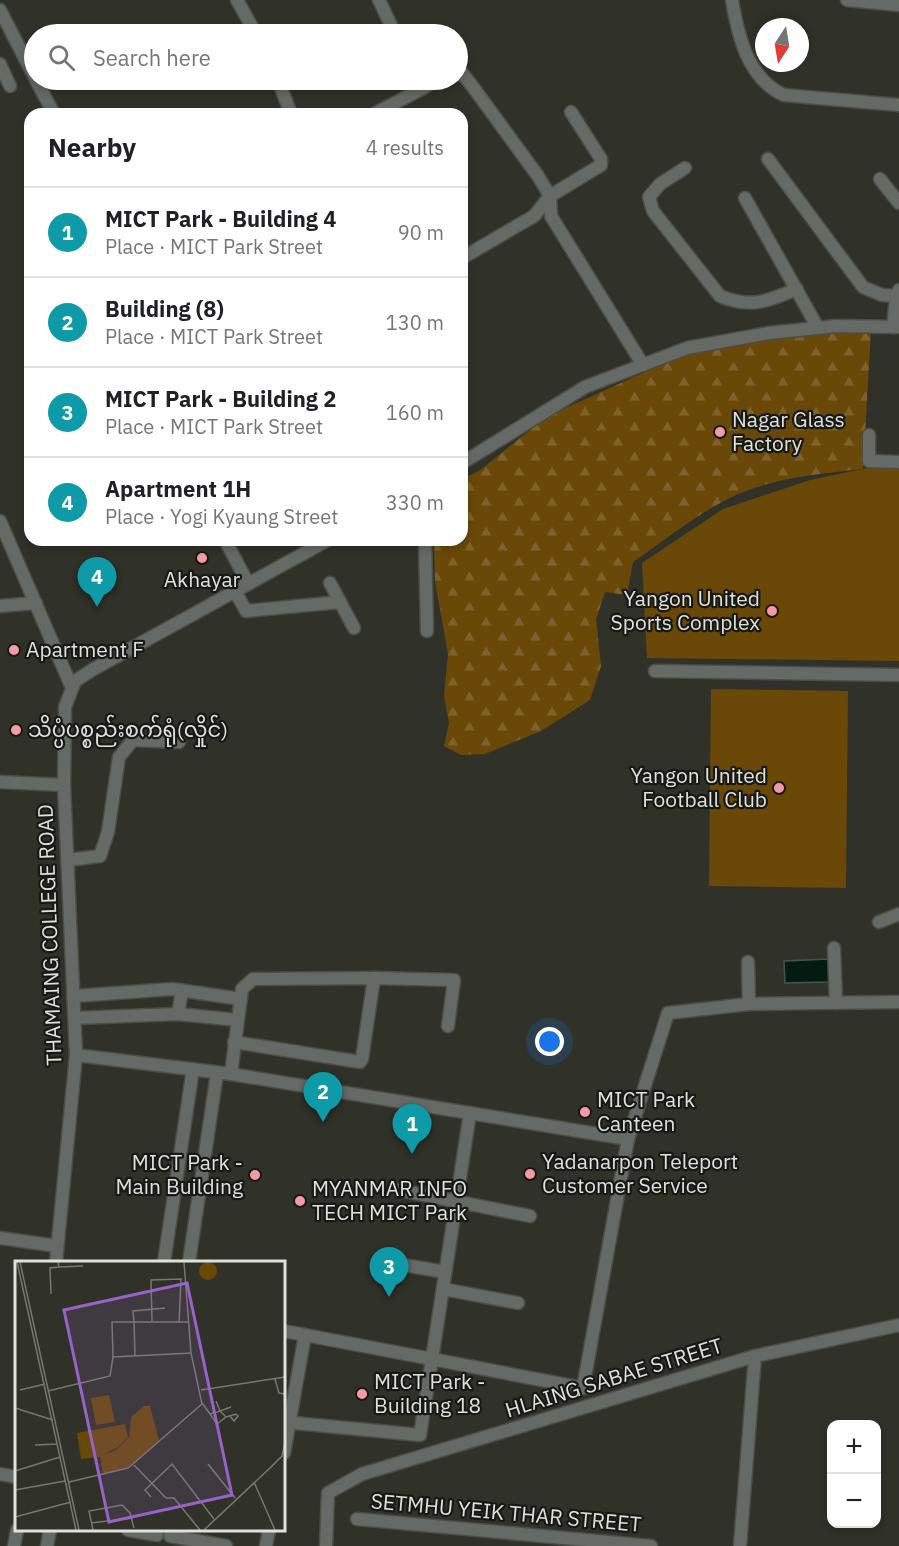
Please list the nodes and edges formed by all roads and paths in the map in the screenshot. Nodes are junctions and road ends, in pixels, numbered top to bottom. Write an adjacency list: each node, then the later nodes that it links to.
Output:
1 (237, 0): 7 (street)
2 (379, 0): 8 (street)
3 (732, 0): 16 (street)
4 (847, 0): 5 (street)
5 (899, 5)
6 (0, 10): 9 (street)
7 (250, 24)
8 (390, 24)
9 (24, 57)
10 (0, 64): 12 (street)
11 (468, 80): 24 (street)
12 (10, 86)
13 (41, 90): 17 (street)
14 (282, 90): 18 (street)
15 (420, 90): 19 (street)
16 (899, 105)
17 (51, 108)
18 (289, 108)
19 (386, 108)
20 (571, 112): 24 (street)
21 (768, 159): 29 (street)
22 (685, 168): 28 (street)
23 (880, 179): 26 (street)
24 (550, 196): 27 (street); 32 (street)
25 (745, 198): 28 (street)
26 (899, 203)
27 (468, 254)
28 (797, 289): 31 (street)
29 (898, 294): 30 (street)
30 (896, 327): 31 (street)
31 (818, 328): 32 (street)
32 (643, 364): 34 (street)
33 (869, 435): 35 (street)
34 (468, 459)
35 (899, 462)
36 (1, 520): 44 (street)
37 (228, 546): 40 (street)
38 (317, 546): 40 (street)
39 (425, 546): 47 (street)
40 (248, 583): 42 (street)
41 (330, 583): 43 (street)
42 (235, 591): 43 (street); 50 (street)
43 (340, 602): 46 (street)
44 (36, 603): 45 (street); 50 (street)
45 (0, 606)
46 (354, 628)
47 (427, 631)
48 (655, 671): 49 (street)
49 (899, 675)
50 (72, 688): 53 (street, THAMAING COLLEGE ROAD)
51 (179, 742): 54 (street)
52 (0, 782): 53 (street)
53 (64, 785): 54 (street, THAMAING COLLEGE ROAD)
54 (68, 860): 61 (street, THAMAING COLLEGE ROAD)
55 (899, 914): 56 (street)
56 (879, 922)
57 (834, 948): 64 (street)
58 (747, 962): 65 (street)
59 (374, 978): 62 (street); 69 (street); 70 (street)
60 (182, 991): 61 (street); 62 (street); 66 (street)
61 (75, 996): 67 (street, THAMAING COLLEGE ROAD)
62 (241, 999): 68 (street)
63 (899, 1002): 64 (street)
64 (836, 1003): 65 (street)
65 (749, 1004): 76 (street)
66 (178, 1014): 67 (street); 68 (street)
67 (75, 1018): 71 (street, THAMAING COLLEGE ROAD)
68 (237, 1020): 70 (street)
69 (448, 1026)
70 (234, 1042): 74 (street)
71 (76, 1055): 72 (street); 81 (street, THAMAING COLLEGE ROAD)
72 (193, 1069): 73 (street); 83 (street)
73 (217, 1073): 74 (street); 84 (street)
74 (231, 1074): 75 (street)
75 (471, 1113): 76 (street); 78 (street)
76 (628, 1139): 93 (street)
77 (399, 1190): 78 (street)
78 (456, 1201): 79 (street); 86 (street)
79 (530, 1216)
80 (0, 1238): 81 (street)
81 (57, 1246): 82 (street, THAMAING COLLEGE ROAD)
82 (56, 1261)
83 (164, 1261)
84 (189, 1261)
85 (398, 1264): 86 (street)
86 (445, 1272): 87 (street)
87 (443, 1289): 88 (street); 93 (street)
88 (518, 1303)
89 (899, 1326): 92 (street, HLAING SABAE STREET)
90 (285, 1331): 91 (street)
91 (305, 1335): 93 (street); 94 (street)
92 (755, 1356): 108 (street, HLAING SABAE STREET); 111 (street)
93 (432, 1359): 94 (street)
94 (286, 1422): 95 (street)
95 (285, 1438)
96 (0, 1474): 97 (street)
97 (15, 1477)
98 (357, 1519): 103 (street, SETMHU YEIK THAR STREET)
99 (17, 1531): 104 (street)
100 (50, 1531): 105 (street)
101 (134, 1531): 106 (street)
102 (269, 1531): 107 (street)
103 (502, 1532): 109 (street); 110 (street, SETMHU YEIK THAR STREET)
104 (15, 1546)
105 (47, 1546)
106 (226, 1546)
107 (266, 1546)
108 (326, 1546)
109 (500, 1546)
110 (651, 1546)
111 (740, 1546)

